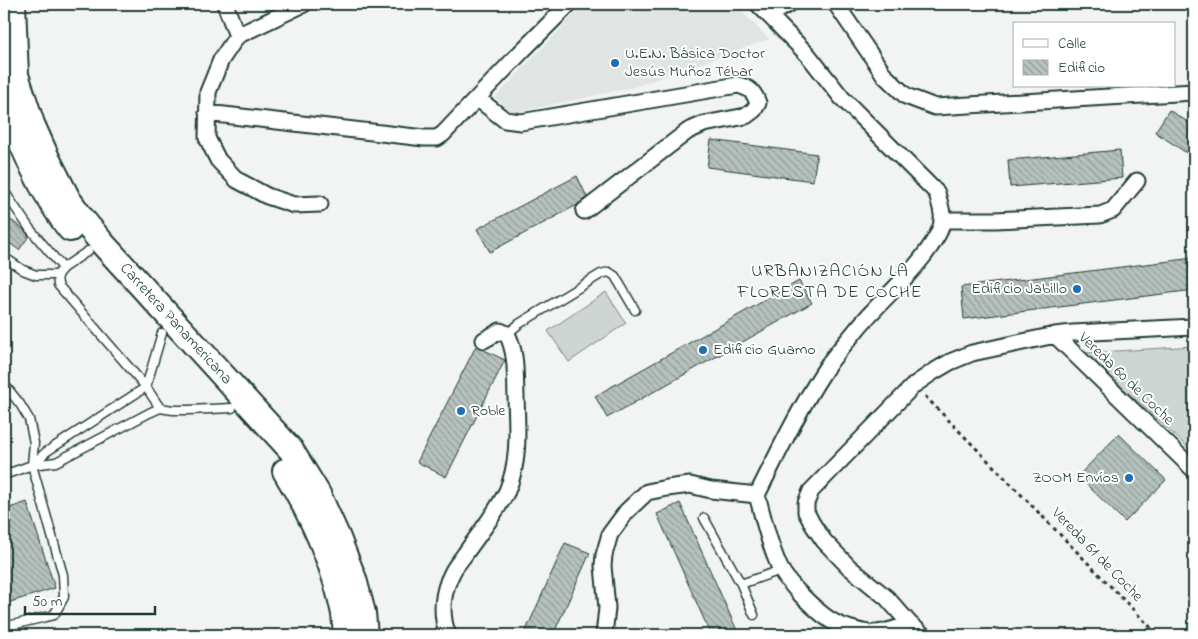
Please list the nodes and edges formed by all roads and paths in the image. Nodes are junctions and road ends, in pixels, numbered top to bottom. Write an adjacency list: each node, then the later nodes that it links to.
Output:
1 (13, 4): 45 (main road, Carretera Panamericana)
2 (225, 4): 9 (street)
3 (304, 4): 9 (street)
4 (569, 4): 11 (street)
5 (758, 4): 8 (street)
6 (789, 4): 8 (street)
7 (836, 4): 10 (street)
8 (769, 15): 18 (street)
9 (236, 36): 13 (street)
10 (1194, 92)
11 (477, 98): 13 (street); 17 (street)
12 (4, 102): 19 (main road, Carretera Panamericana)
13 (207, 113): 16 (street)
14 (1137, 181): 18 (street)
15 (4, 191): 21 (lane)
16 (320, 204)
17 (584, 211)
18 (943, 220): 37 (street)
19 (88, 251): 21 (lane); 25 (main road, Carretera Panamericana)
20 (4, 257): 22 (lane)
21 (63, 268): 22 (lane)
22 (57, 275): 31 (lane)
23 (635, 310): 26 (lane)
24 (1194, 327): 27 (street)
25 (162, 333): 31 (lane); 33 (main road, Carretera Panamericana)
26 (507, 334): 28 (street); 46 (street)
27 (1056, 335): 29 (street); 35 (street, Vereda 60 de Coche)
28 (484, 340)
29 (914, 385): 42 (street); 49 (path, Vereda 61 de Coche)
30 (4, 386): 34 (lane)
31 (146, 387): 32 (lane); 34 (lane)
32 (160, 408): 33 (lane); 34 (lane)
33 (232, 408): 44 (main road, Carretera Panamericana)
34 (32, 465): 36 (lane); 43 (lane)
35 (1194, 470)
36 (4, 475)
37 (757, 495): 39 (street); 47 (street)
38 (704, 518): 40 (lane)
39 (781, 570): 40 (lane); 42 (street)
40 (741, 584): 41 (lane)
41 (754, 615)
42 (910, 624): 48 (street)
43 (4, 627)
44 (346, 635)
45 (366, 635)
46 (448, 635)
47 (604, 635)
48 (923, 635)
49 (1158, 635)

